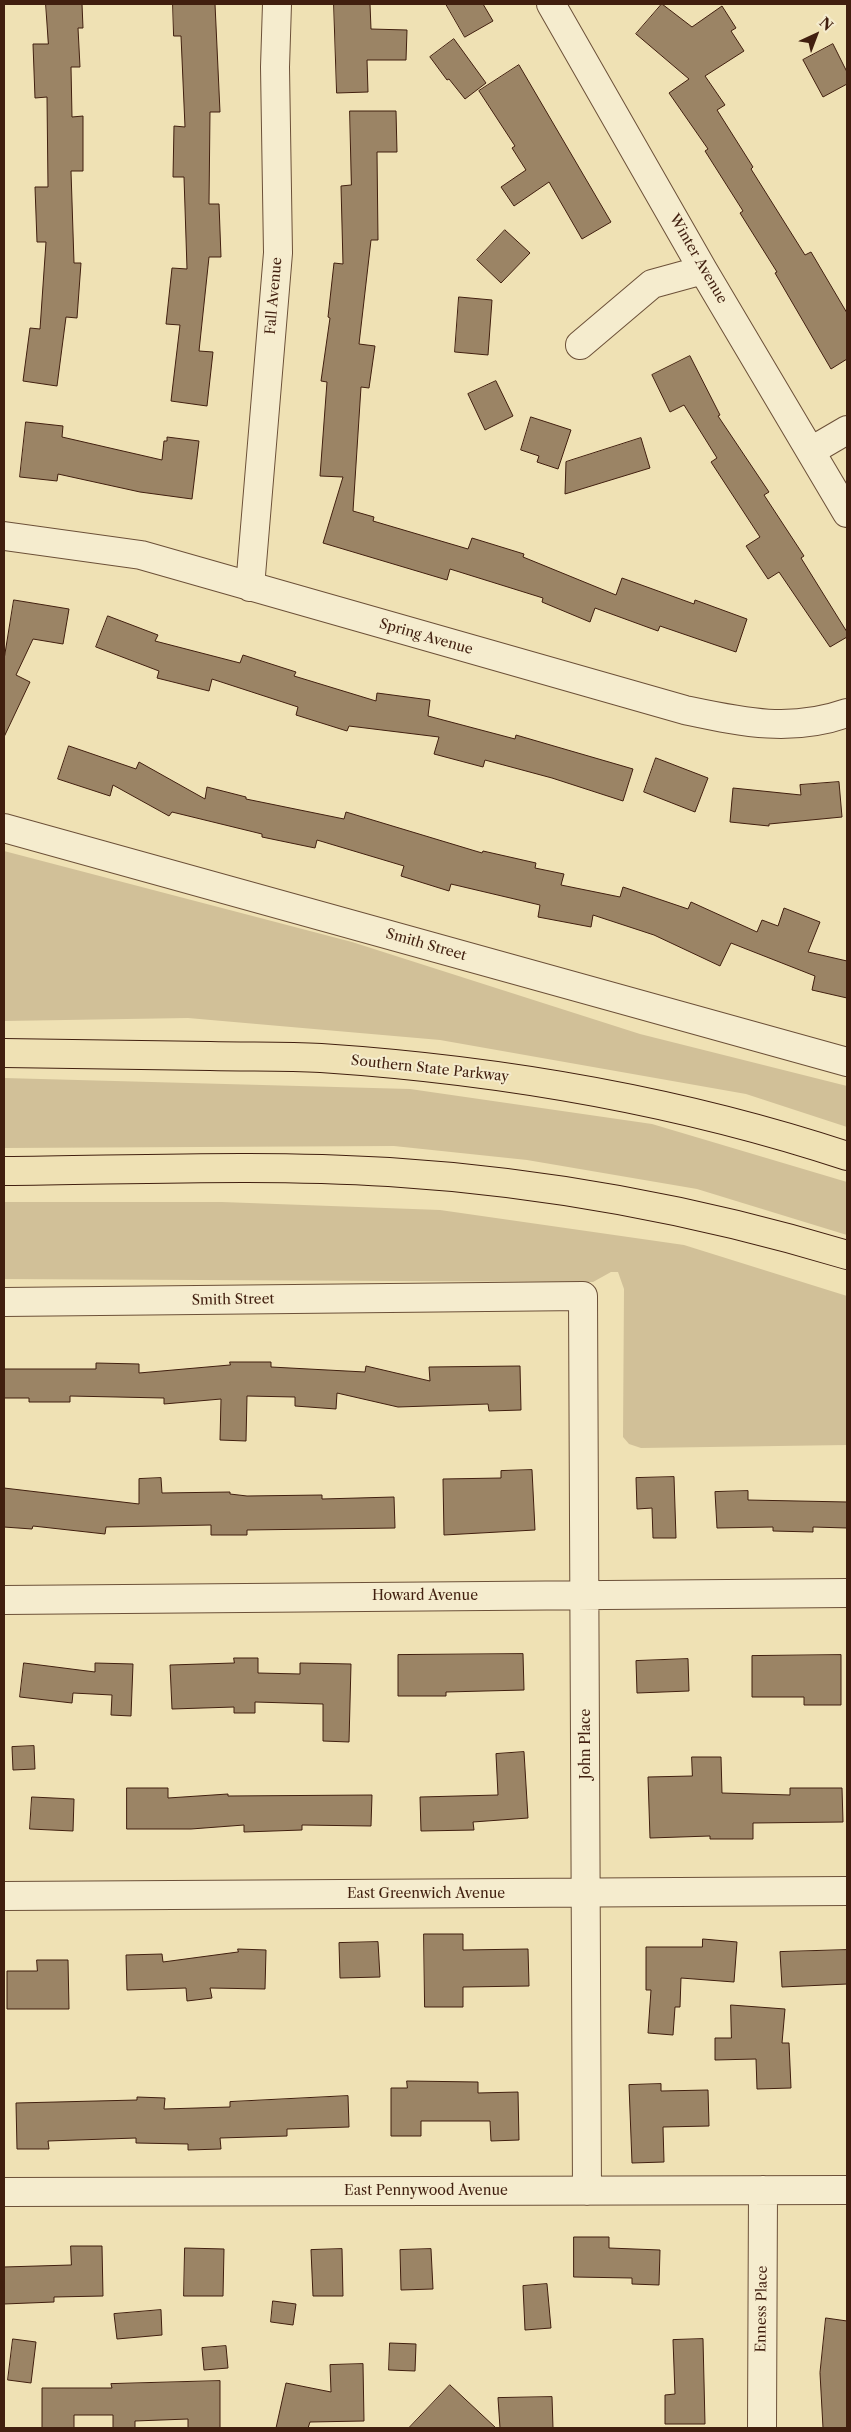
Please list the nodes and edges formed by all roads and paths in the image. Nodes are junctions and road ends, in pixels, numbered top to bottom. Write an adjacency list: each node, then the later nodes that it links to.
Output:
1 (277, 4): 9 (street, Fall Avenue)
2 (551, 4): 3 (street, Winter Avenue)
3 (703, 270): 4 (street); 6 (street, Winter Avenue)
4 (580, 345)
5 (847, 430): 6 (street)
6 (811, 450): 7 (street, Winter Avenue)
7 (847, 513)
8 (4, 536): 9 (street, Spring Avenue)
9 (250, 587): 10 (street, Spring Avenue)
10 (847, 713)
11 (4, 828): 13 (street, Smith Street)
12 (4, 1053): 14 (highway, Southern State Parkway)
13 (847, 1062)
14 (847, 1156)
15 (4, 1171): 16 (highway)
16 (847, 1255)
17 (583, 1296): 18 (street, Smith Street); 20 (street, John Place)
18 (4, 1302)
19 (847, 1593): 20 (street, Howard Avenue)
20 (585, 1595): 21 (street, Howard Avenue); 23 (street, John Place)
21 (4, 1600)
22 (847, 1891): 23 (street, East Greenwich Avenue)
23 (586, 1893): 24 (street, East Greenwich Avenue); 27 (street, John Place)
24 (4, 1896)
25 (763, 2190): 26 (street, East Pennywood Avenue); 27 (street, East Pennywood Avenue); 29 (street, Enness Place)
26 (847, 2190)
27 (587, 2191): 28 (street, East Pennywood Avenue)
28 (4, 2192)
29 (762, 2428)

